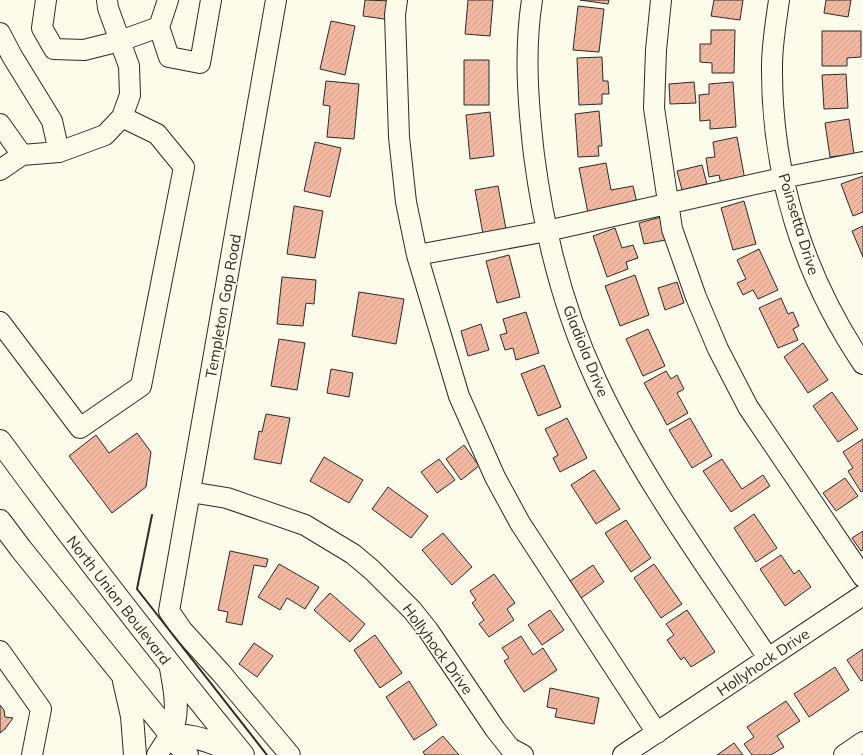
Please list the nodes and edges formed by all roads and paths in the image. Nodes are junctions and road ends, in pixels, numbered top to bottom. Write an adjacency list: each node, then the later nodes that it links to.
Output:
1 (46, 0): 12 (street)
2 (107, 0): 12 (street)
3 (168, 0): 10 (street)
4 (211, 0): 10 (street)
5 (276, 0): 26 (street, Templeton Gap Road)
6 (397, 0): 22 (street)
7 (532, 0): 21 (street, Gladiola Drive)
8 (661, 0): 20 (street)
9 (779, 0): 19 (street, Poinsetta Drive)
10 (159, 27): 12 (street)
11 (0, 33): 15 (street)
12 (120, 41): 13 (street)
13 (122, 117): 15 (street); 23 (street)
14 (0, 124): 16 (street)
15 (59, 152): 16 (street)
16 (22, 155): 18 (street)
17 (863, 162): 19 (street)
18 (0, 170)
19 (782, 178): 20 (street); 24 (street, Poinsetta Drive)
20 (668, 204): 21 (street); 28 (street)
21 (547, 231): 22 (street); 31 (street, Gladiola Drive)
22 (417, 255): 34 (street)
23 (0, 322)
24 (863, 364)
25 (0, 441): 32 (main road, North Union Boulevard)
26 (190, 492): 42 (street, Templeton Gap Road); 43 (street, Hollyhock Drive)
27 (0, 521): 33 (main road)
28 (863, 577)
29 (863, 595): 31 (street, Hollyhock Drive)
30 (0, 651): 37 (street)
31 (768, 658): 34 (street, Hollyhock Drive)
32 (171, 666): 35 (main road); 41 (main road, North Union Boulevard)
33 (123, 676): 35 (main road); 38 (main road)
34 (657, 733): 44 (street, Hollyhock Drive)
35 (170, 735): 39 (street); 40 (main road); 41 (main road)
36 (863, 742): 45 (street)
37 (32, 755)
38 (136, 755)
39 (157, 755)
40 (188, 755)
41 (243, 755)
42 (290, 755)
43 (523, 755)
44 (623, 755)
45 (844, 755)

